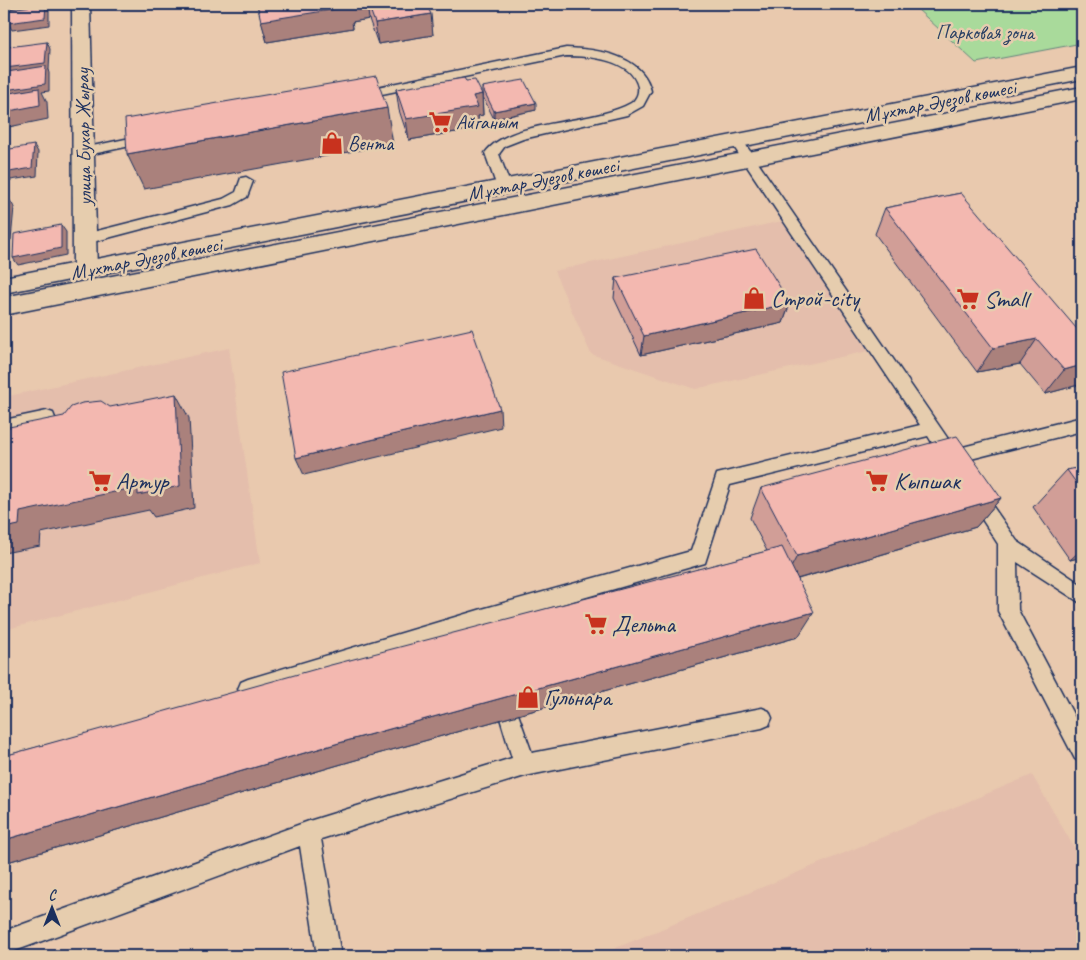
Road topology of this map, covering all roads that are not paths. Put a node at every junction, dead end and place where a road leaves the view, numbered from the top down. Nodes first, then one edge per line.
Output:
1 (81, 4) edge
2 (1082, 73) edge
3 (1082, 93) edge
4 (344, 98) edge
5 (161, 136) edge
6 (742, 149) junction
7 (84, 152) junction
8 (246, 181) dead end
9 (504, 187) junction
10 (85, 239) junction
11 (85, 270) junction
12 (4, 285) edge
13 (4, 306) edge
14 (47, 418) edge
15 (1082, 424) edge
16 (4, 428) edge
17 (931, 429) junction
18 (952, 457) junction
19 (1007, 544) junction
20 (1082, 595) edge
21 (234, 693) edge
22 (510, 718) edge
23 (762, 718) dead end
24 (1082, 752) edge
25 (525, 765) junction
26 (309, 832) junction
27 (4, 943) edge
28 (329, 956) edge

1 - 7 main road, улица Бухар Жырау
2 - 6 main road, Мұхтар Әуезов көшесі
3 - 6 main road, Мұхтар Әуезов көшесі
4 - 9 lane
5 - 7 lane
6 - 9 main road, Мұхтар Әуезов көшесі
6 - 13 main road, Мұхтар Әуезов көшесі
6 - 17 lane
7 - 10 main road, улица Бухар Жырау
8 - 10 lane
9 - 11 main road, Мұхтар Әуезов көшесі
10 - 11 main road, улица Бухар Жырау
11 - 12 main road, Мұхтар Әуезов көшесі
14 - 16 lane
15 - 18 lane
17 - 18 lane
17 - 21 lane
18 - 19 lane
19 - 20 lane
19 - 24 lane
22 - 25 lane
23 - 25 lane
25 - 26 lane
26 - 27 lane
26 - 28 lane

